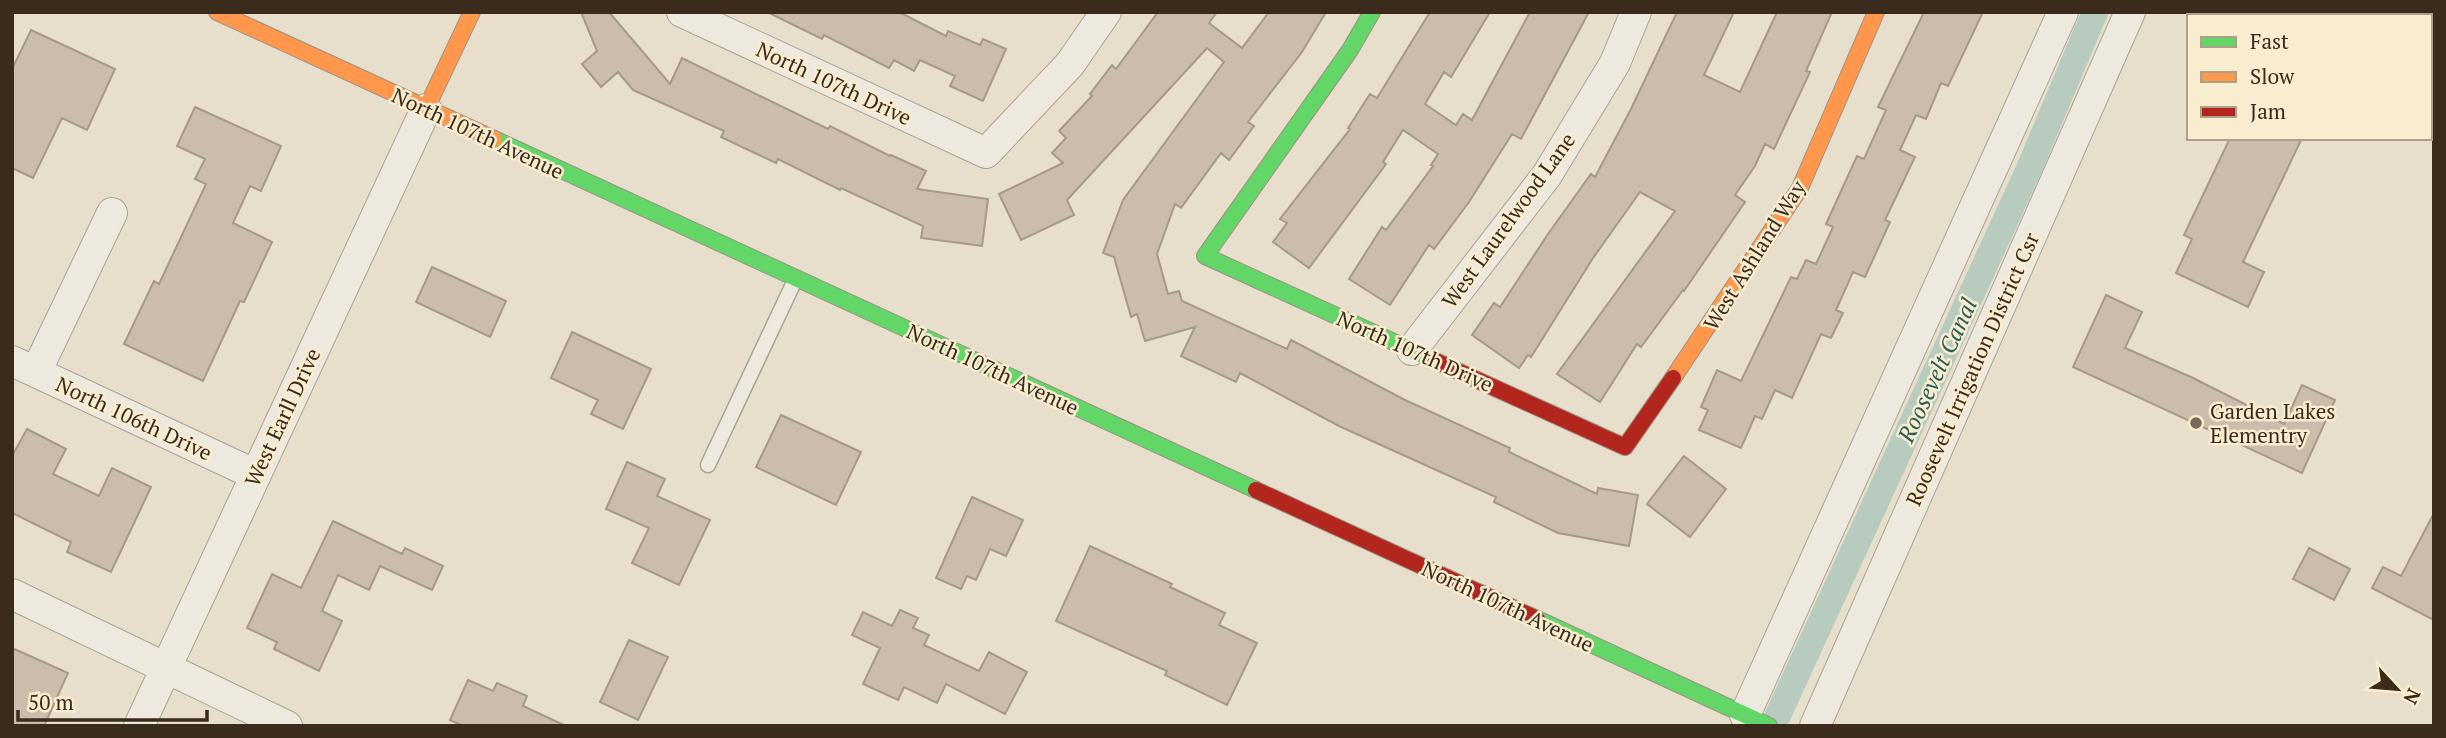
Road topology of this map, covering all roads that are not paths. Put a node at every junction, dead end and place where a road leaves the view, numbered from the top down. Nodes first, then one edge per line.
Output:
1 (217, 12) edge
2 (472, 12) edge
3 (682, 12) edge
4 (1106, 12) edge
5 (1372, 12) edge
6 (1636, 12) edge
7 (1875, 12) edge
8 (2063, 12) edge
9 (2130, 12) edge
10 (426, 109) junction
11 (112, 213) dead end
12 (796, 279) junction
13 (1412, 350) junction
14 (24, 366) edge
15 (1625, 447) joint
16 (708, 466) dead end
17 (256, 475) junction
18 (12, 593) edge
19 (166, 666) junction
20 (1757, 720) edge
21 (139, 726) edge
22 (287, 726) edge
23 (1815, 726) edge

1 - 10 main road, North 107th Avenue
2 - 10 main road
3 - 4 street, North 107th Drive
5 - 13 main road, North 107th Drive
6 - 13 street, West Laurelwood Lane
7 - 15 main road, West Ashland Way
8 - 20 street
9 - 23 street, Roosevelt Irrigation District Csr
10 - 12 main road, North 107th Avenue
10 - 17 street, West Earll Drive
11 - 14 street
12 - 16 lane
12 - 20 main road, North 107th Avenue
13 - 15 main road, North 107th Drive
14 - 17 street, North 106th Drive
17 - 19 street, West Earll Drive
18 - 19 street
19 - 21 street, West Earll Drive
19 - 22 street

